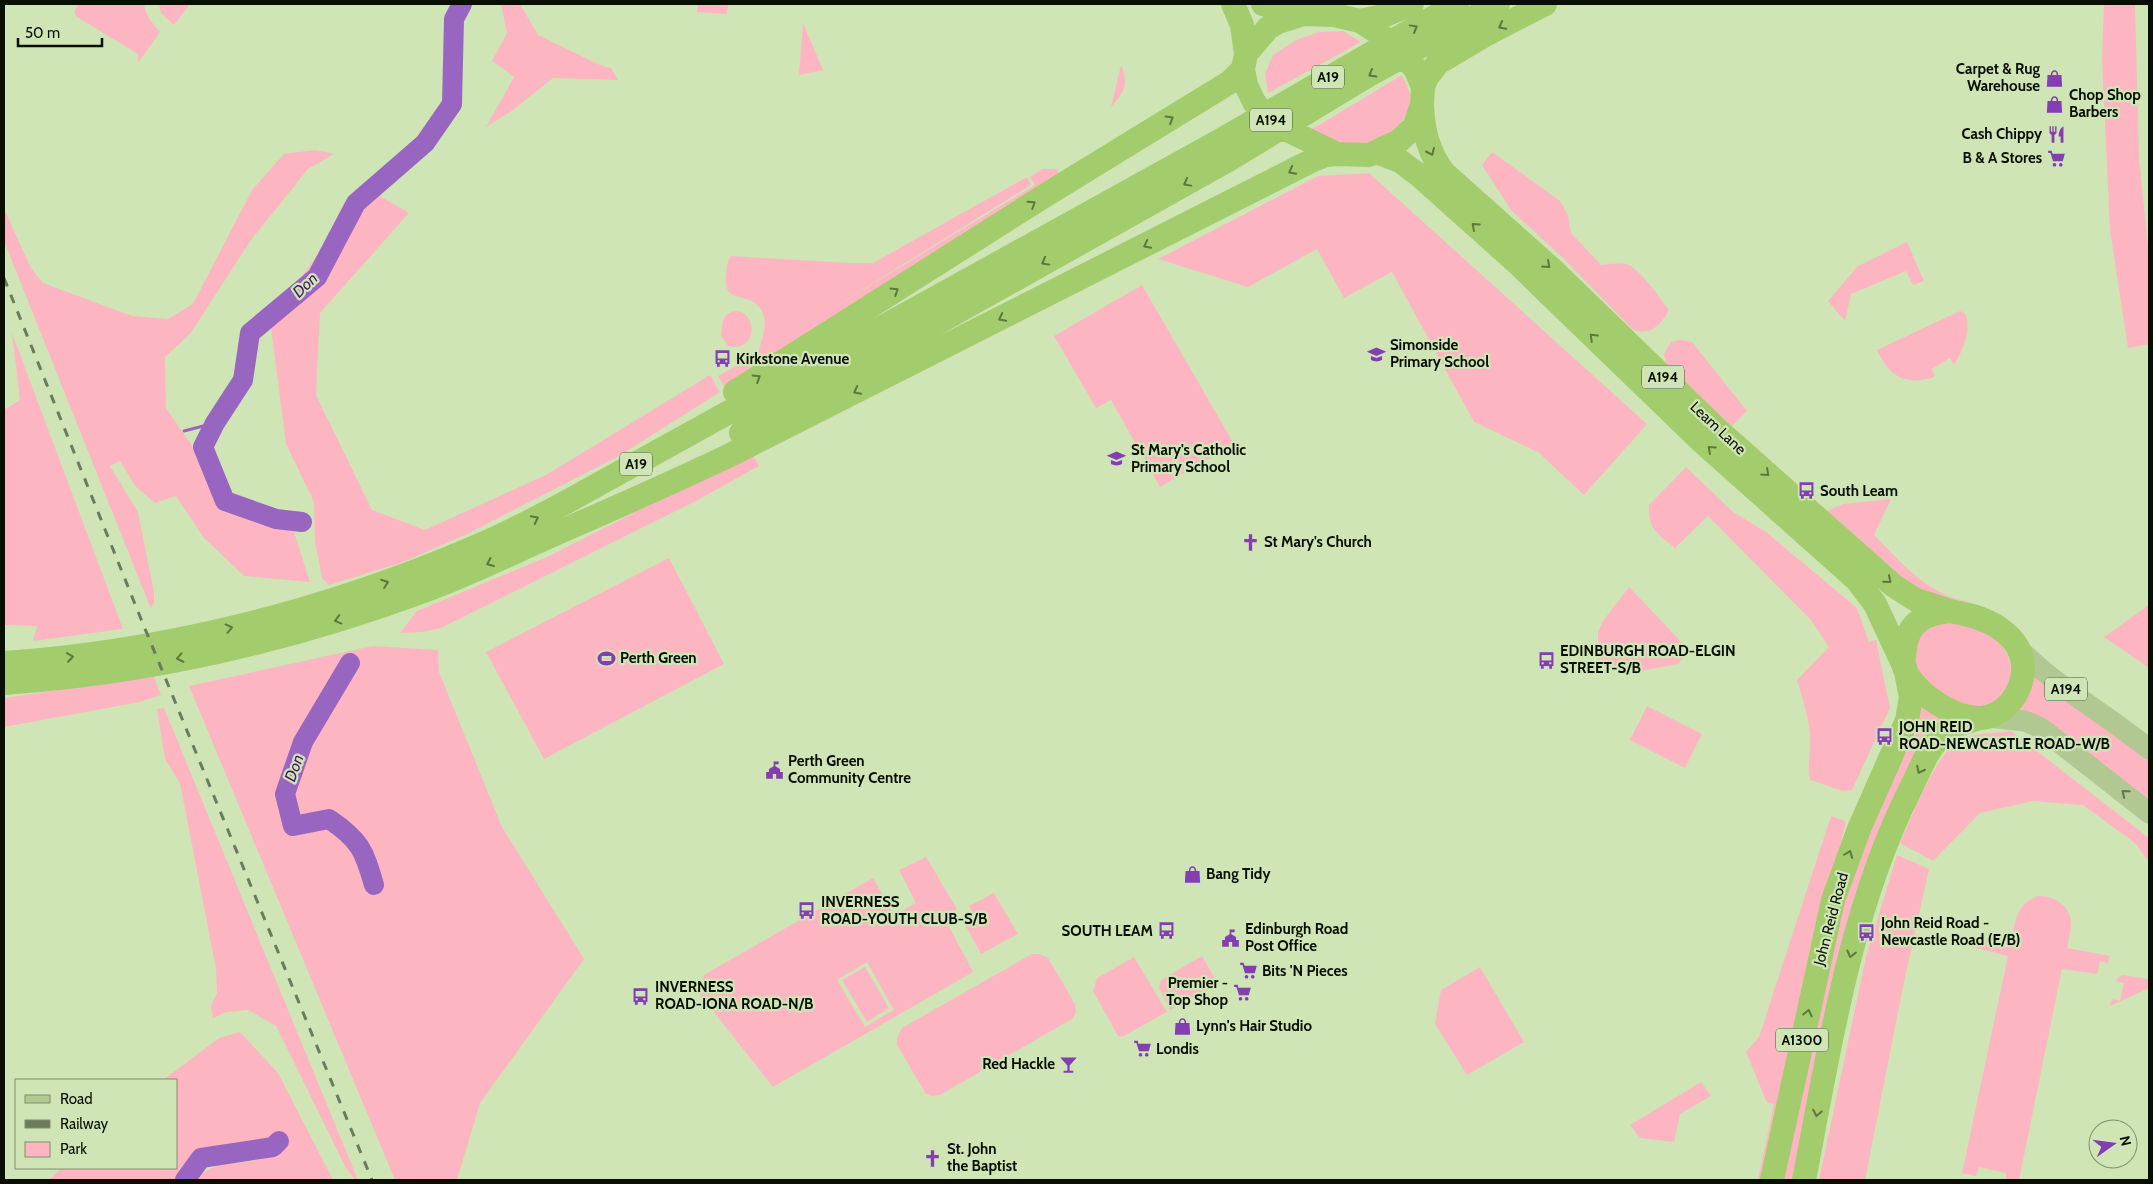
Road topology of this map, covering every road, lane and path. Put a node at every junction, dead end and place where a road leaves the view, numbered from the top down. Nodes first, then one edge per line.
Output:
1 (1233, 4) edge
2 (1263, 4) edge
3 (1412, 4) edge
4 (1457, 4) edge
5 (1498, 4) edge
6 (1545, 4) edge
7 (1294, 15) junction
8 (1360, 21) junction
9 (1440, 24) junction
10 (1245, 62) junction
11 (1422, 96) junction
12 (1225, 149) junction
13 (1376, 152) junction
14 (1337, 154) junction
15 (570, 500) junction
16 (550, 536) junction
17 (1950, 611) junction
18 (2018, 647) junction
19 (4, 654) edge
20 (4, 664) edge
21 (1904, 666) junction
22 (49, 670) junction
23 (4, 683) edge
24 (4, 694) edge
25 (1984, 718) junction
26 (2149, 749) edge
27 (2149, 813) edge
28 (1772, 1180) edge
29 (1804, 1180) edge

1 - 10 highway, A194
2 - 7 highway, A194
3 - 8 highway
4 - 9 highway, A19
5 - 9 highway, A19
6 -> 11 highway
7 - 8 highway, A194
7 - 10 highway, A194
8 - 11 highway, A194
9 - 12 highway, A19
10 - 14 highway, A194
15 -> 10 highway
11 - 13 highway, A194
11 -> 17 highway, Leam Lane / A194
12 - 15 highway, A19
12 -> 16 highway, A19
13 - 14 highway, A194
21 -> 13 highway, Leam Lane / A194
14 -> 16 highway
22 -> 15 highway, A19
16 -> 22 highway, A19
17 - 18 highway, A194
17 - 21 highway, A194
18 - 25 highway
18 - 26 main road, A194
19 - 22 highway
20 - 22 highway, A19
21 - 25 highway, A194
28 -> 21 highway, John Reid Road / A1300
22 - 23 highway, A19
22 - 24 highway
27 -> 25 main road, A194
25 -> 29 highway, John Reid Road / A1300

